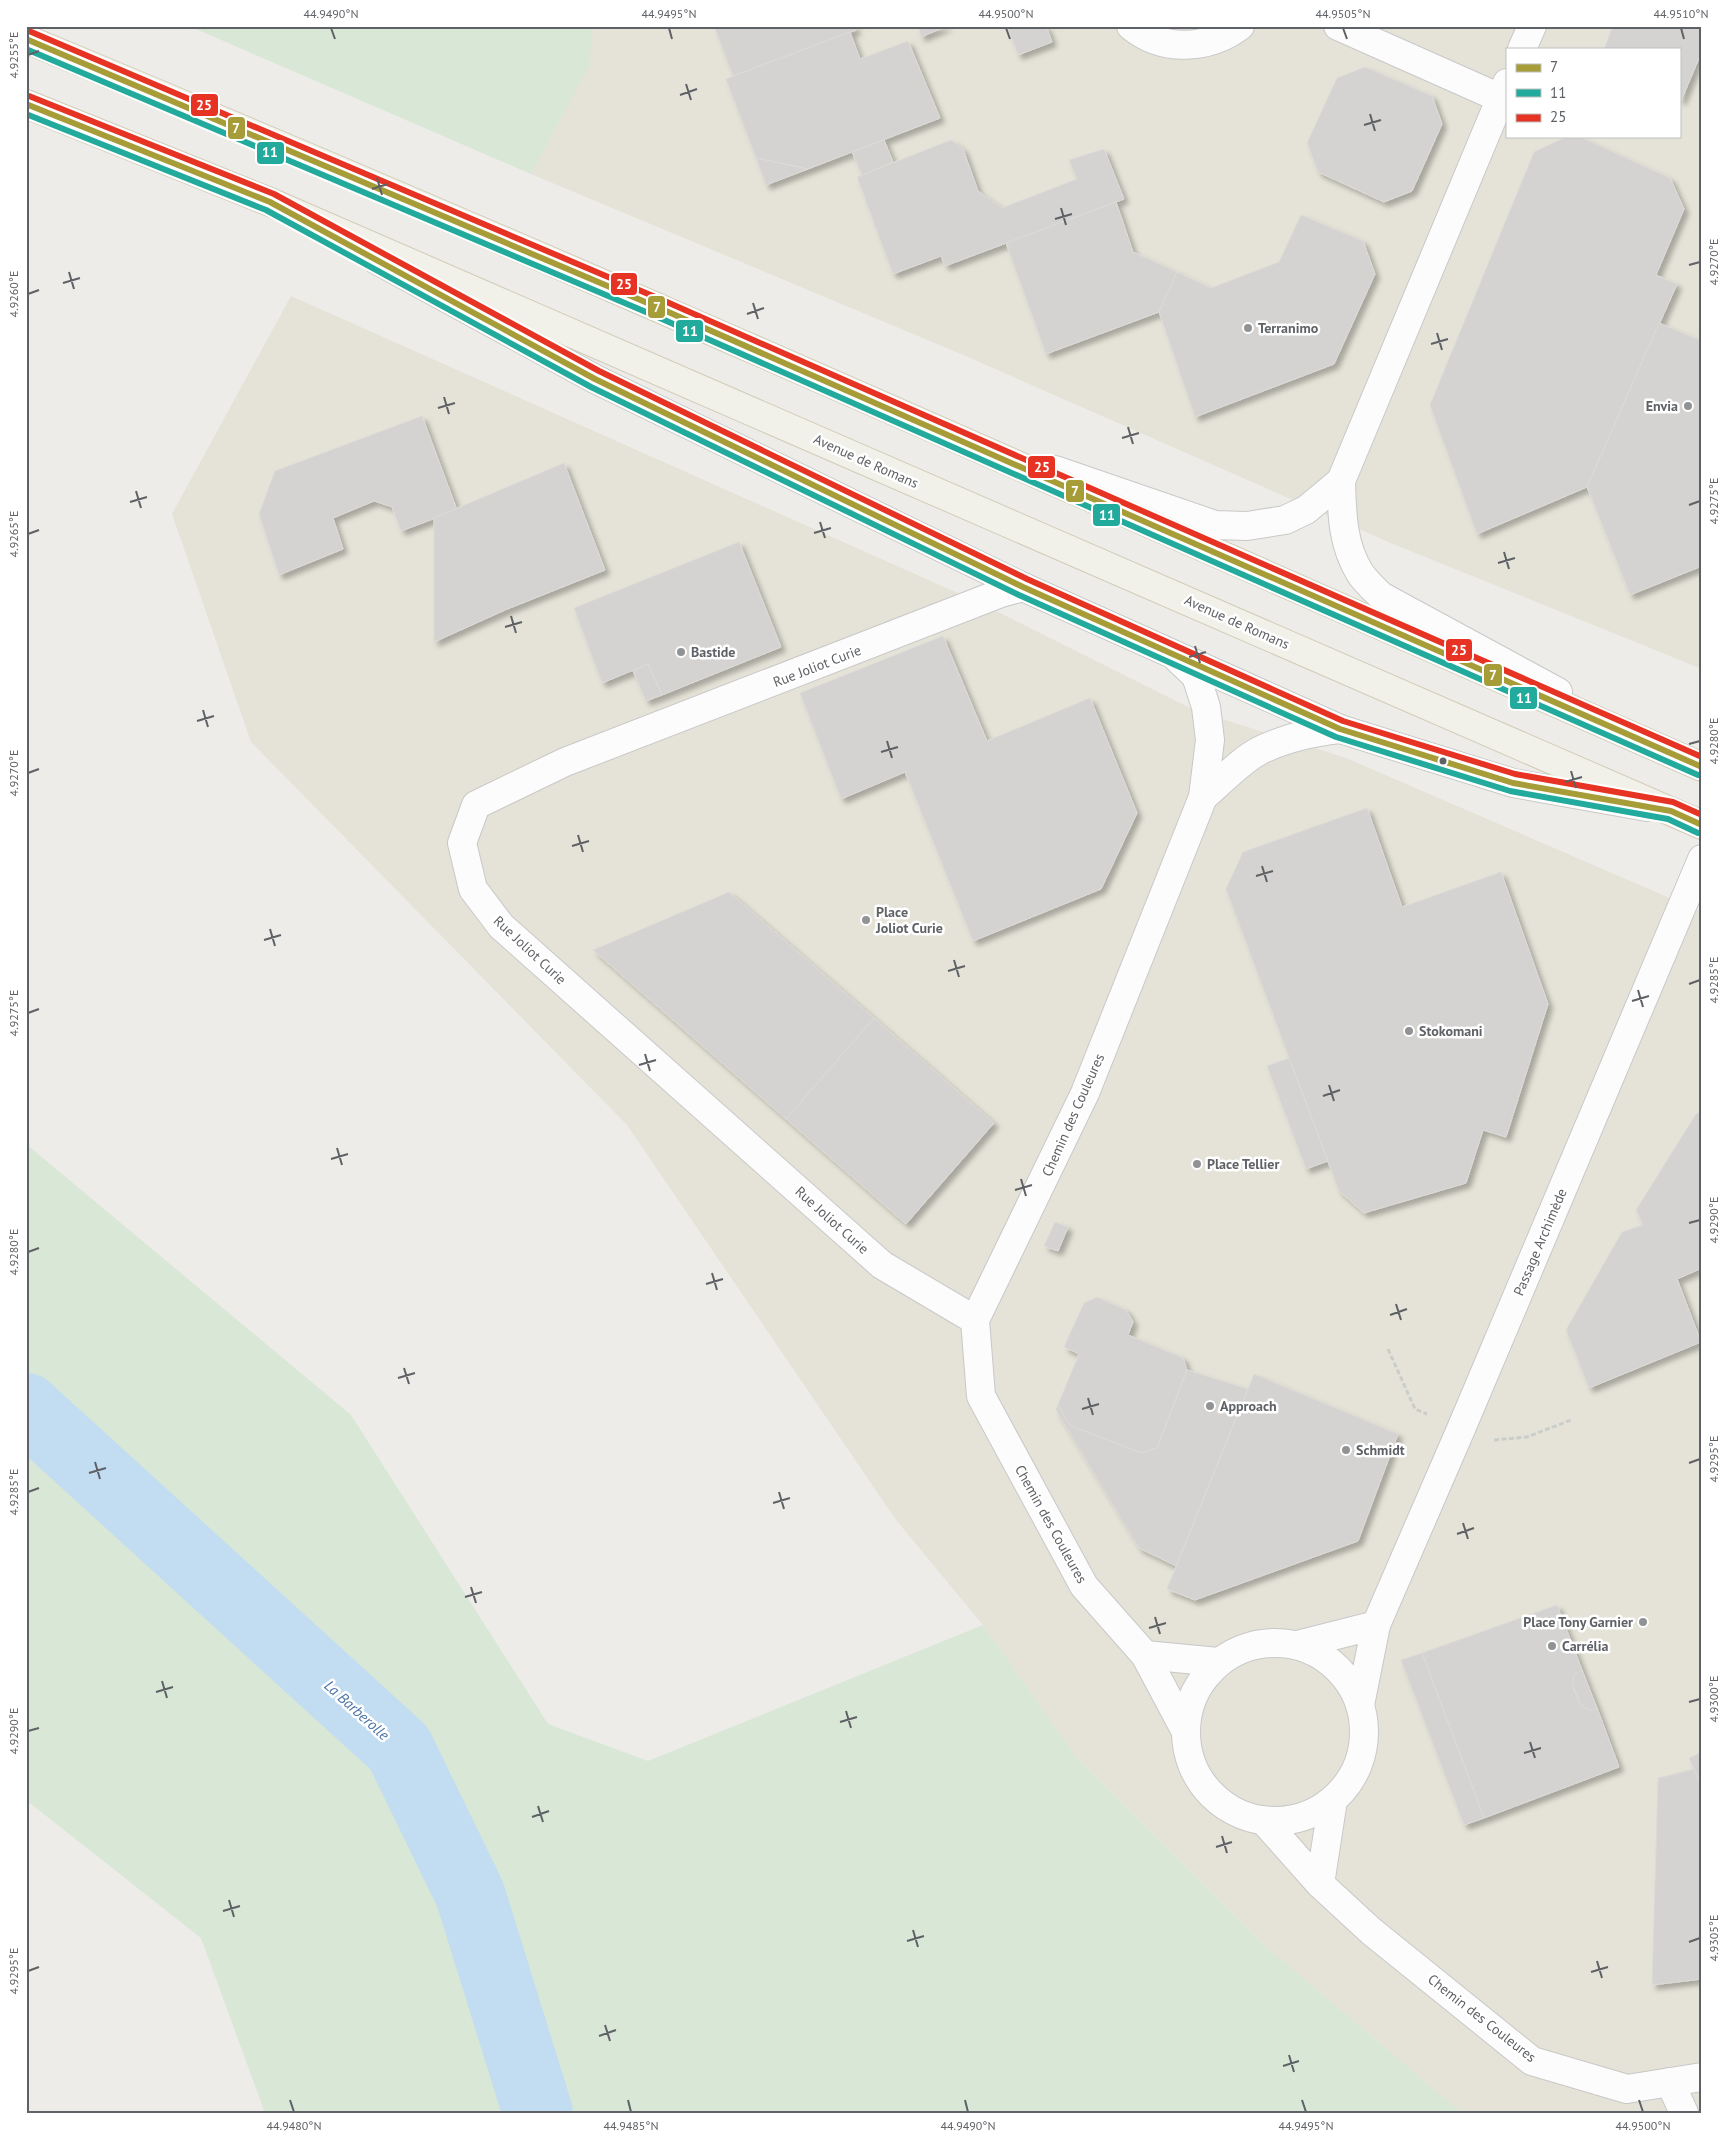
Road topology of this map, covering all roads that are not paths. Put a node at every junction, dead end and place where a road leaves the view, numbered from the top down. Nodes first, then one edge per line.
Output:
1 (1131, 26) edge
2 (1240, 26) edge
3 (1338, 26) edge
4 (1532, 26) edge
5 (26, 39) edge
6 (1522, 48) edge
7 (1503, 90) edge
8 (26, 104) edge
9 (270, 202) junction
10 (941, 432) junction
11 (1342, 481) junction
12 (1022, 587) junction
13 (1173, 654) junction
14 (1340, 729) junction
15 (1692, 763) edge
16 (1203, 798) junction
17 (1671, 811) junction
18 (1702, 825) edge
19 (1702, 859) edge
20 (975, 1320) junction
21 (1376, 1625) junction
22 (1298, 1645) junction
23 (1145, 1655) junction
24 (1218, 1662) junction
25 (1360, 1705) junction
26 (1185, 1730) junction
27 (1334, 1800) junction
28 (1264, 1821) junction
29 (1320, 1884) junction
30 (1702, 2077) edge
31 (1670, 2082) junction
32 (1684, 2113) edge

1 - 2 street
3 - 7 street
4 - 6 street
5 - 10 main road
7 - 11 street
8 - 9 main road, Avenue de Romans
9 - 12 street
9 - 17 main road, Avenue de Romans
10 - 11 street
10 - 15 main road
11 - 15 street
12 - 13 street
12 - 20 street, Rue Joliot Curie
13 - 14 street
13 - 16 street
14 - 16 street
14 - 17 street
16 - 20 street, Chemin des Couleures
17 - 18 main road, Avenue de Romans
19 - 21 street, Passage Archimède
20 - 23 street, Chemin des Couleures
21 - 22 street
21 - 25 street, Passage Archimède
22 - 24 street
22 - 25 street
23 - 24 street
23 - 26 street, Chemin des Couleures
24 - 26 street
25 - 27 street
26 - 28 street
27 - 28 street
27 - 29 street
28 - 29 street, Chemin des Couleures
29 - 31 street, Chemin des Couleures
30 - 31 street, Chemin des Couleures
31 - 32 street

